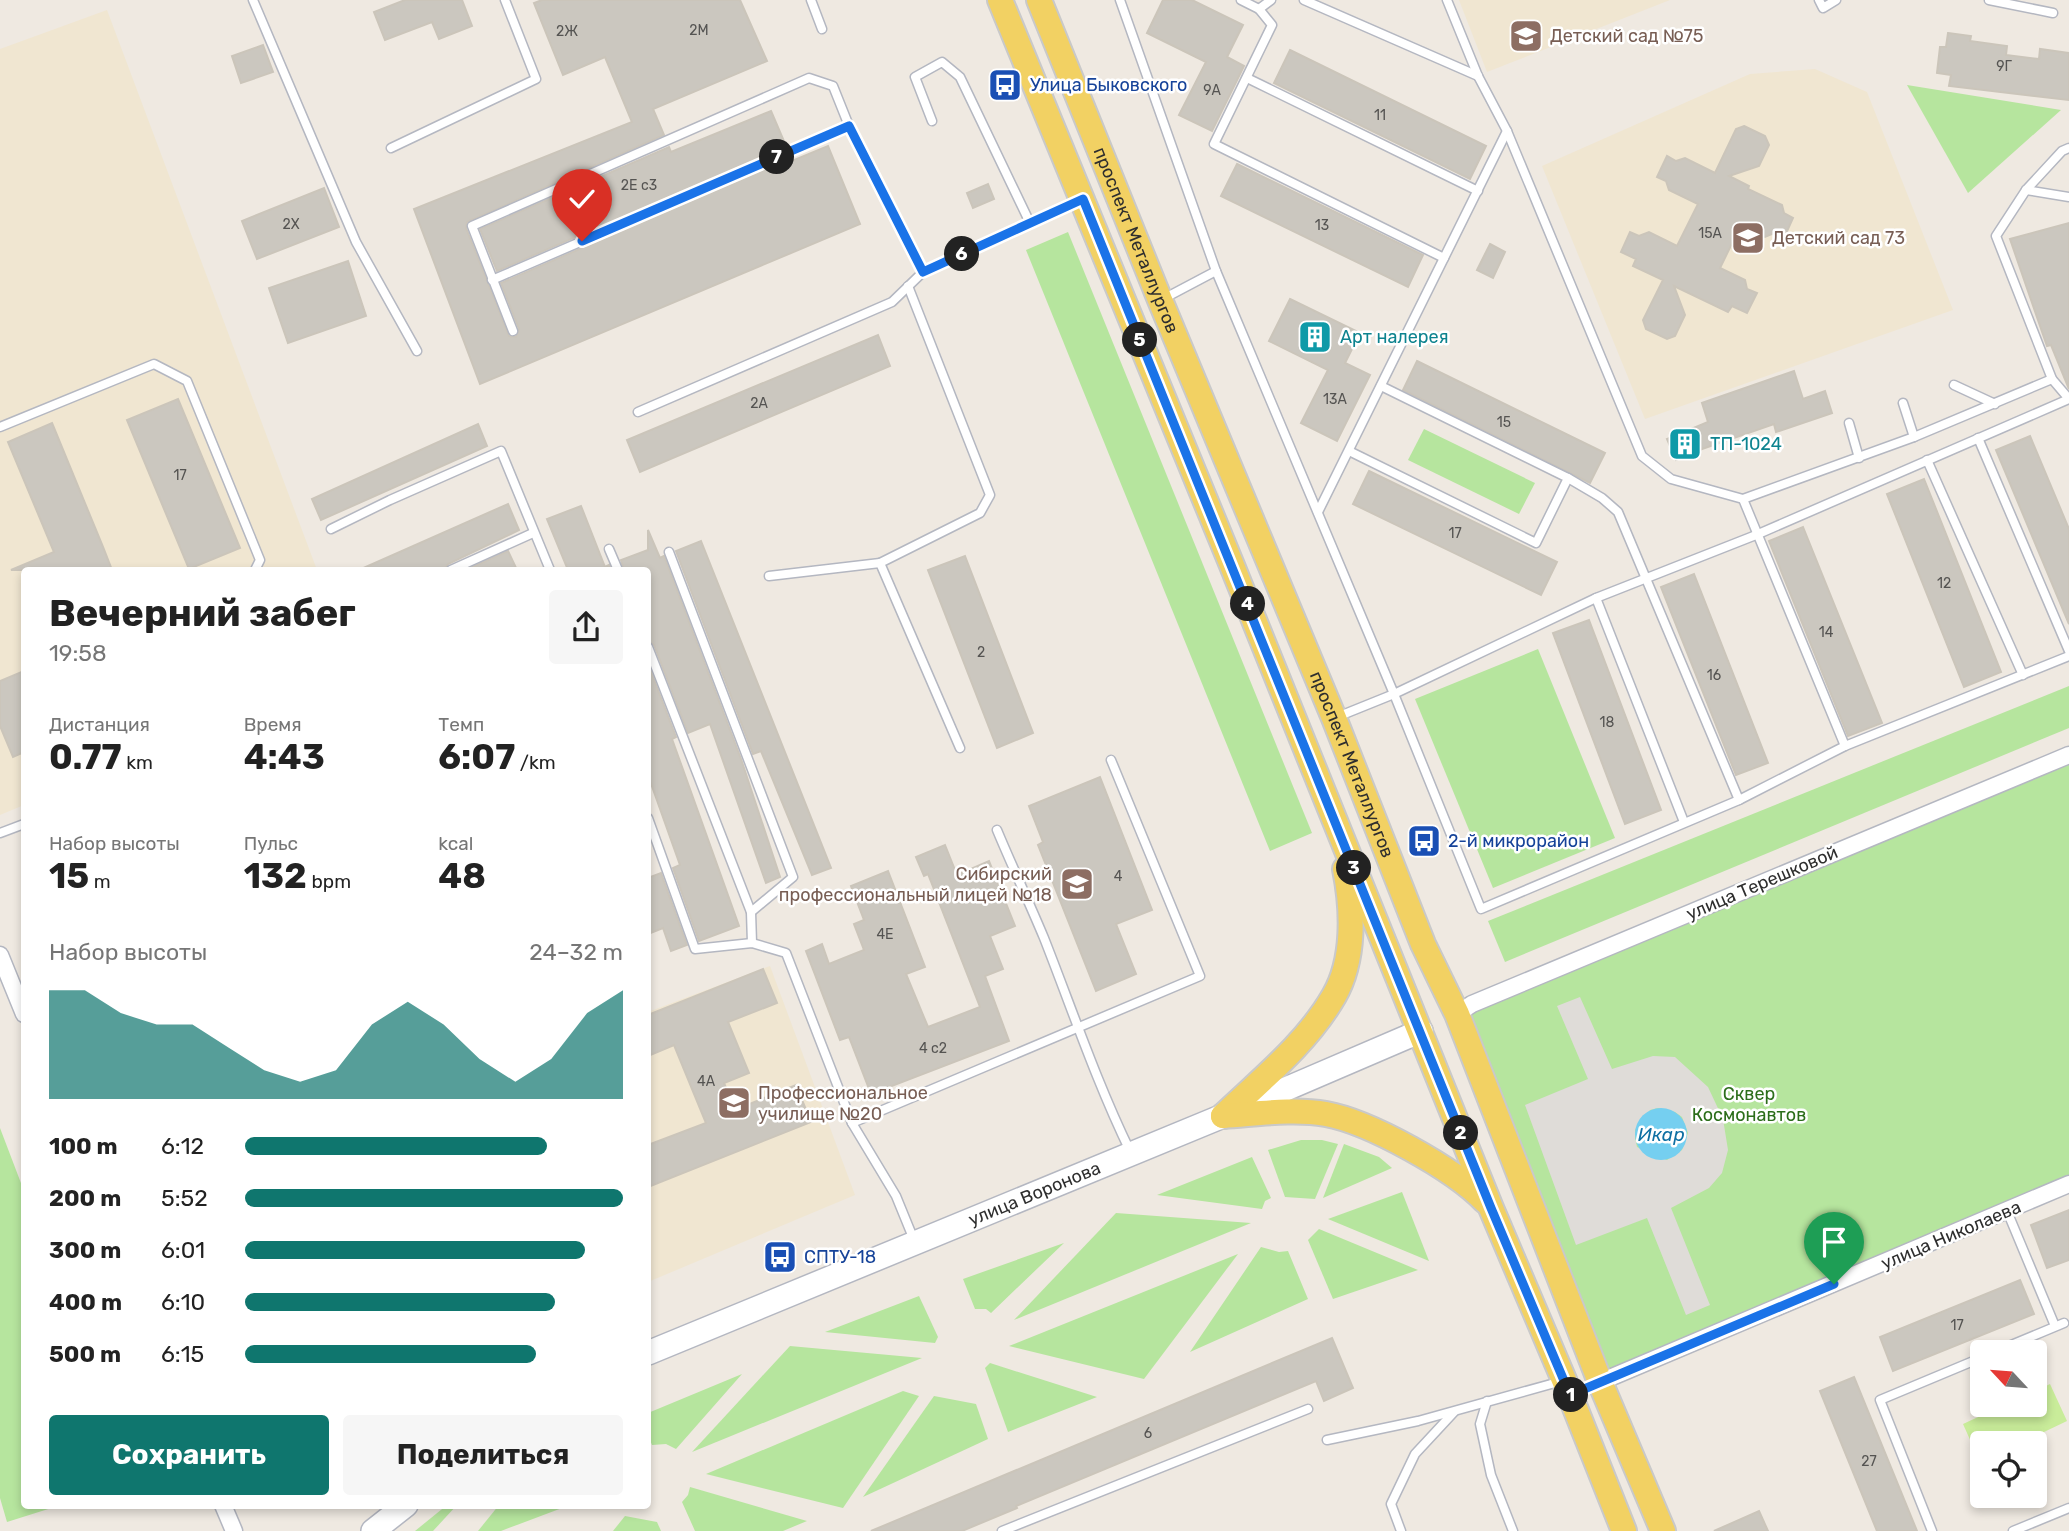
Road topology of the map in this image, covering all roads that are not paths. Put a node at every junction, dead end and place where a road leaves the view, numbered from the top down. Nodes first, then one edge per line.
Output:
1 (253, 0) edge
2 (505, 0) edge
3 (811, 0) edge
4 (1000, 0) edge
5 (1039, 0) edge
6 (1120, 0) edge
7 (1241, 0) edge
8 (1271, 0) edge
9 (1304, 0) edge
10 (1447, 0) edge
11 (1819, 0) edge
12 (1836, 0) edge
13 (1989, 0) edge
14 (1259, 9) junction
15 (2053, 13) dead end
16 (822, 29) dead end
17 (1478, 76) junction
18 (1247, 78) junction
19 (932, 121) dead end
20 (849, 126) junction
21 (1507, 131) junction
22 (391, 148) dead end
23 (2069, 148) edge
24 (2026, 190) junction
25 (1478, 191) junction
26 (2069, 197) edge
27 (1083, 199) junction
28 (1030, 223) junction
29 (1444, 258) junction
30 (1216, 271) junction
31 (923, 272) junction
32 (492, 280) junction
33 (908, 286) junction
34 (1160, 300) junction
35 (513, 331) dead end
36 (417, 351) dead end
37 (2052, 379) junction
38 (1954, 385) dead end
39 (1381, 386) junction
40 (1903, 403) dead end
41 (1995, 404) junction
42 (638, 412) dead end
43 (1849, 423) dead end
44 (0, 427) edge
45 (1914, 437) junction
46 (1978, 439) junction
47 (1349, 451) junction
48 (1859, 458) junction
49 (1927, 460) junction
50 (1568, 478) junction
51 (1743, 499) junction
52 (1318, 512) junction
53 (331, 528) dead end
54 (533, 533) junction
55 (1756, 535) junction
56 (609, 549) dead end
57 (669, 552) dead end
58 (880, 563) junction
59 (256, 567) edge
60 (458, 567) edge
61 (549, 567) edge
62 (617, 567) edge
63 (769, 576) dead end
64 (1646, 578) junction
65 (1596, 598) junction
66 (2069, 654) edge
67 (651, 655) edge
68 (2023, 675) junction
69 (1394, 694) junction
70 (1334, 718) junction
71 (1845, 746) junction
72 (960, 748) dead end
73 (2069, 755) edge
74 (1111, 760) dead end
75 (1738, 800) junction
76 (1684, 822) junction
77 (21, 825) edge
78 (651, 826) edge
79 (1337, 826) junction
80 (997, 830) dead end
81 (0, 834) edge
82 (751, 912) junction
83 (752, 943) junction
84 (0, 955) edge
85 (21, 1007) edge
86 (1457, 1014) junction
87 (1077, 1028) junction
88 (1421, 1031) junction
89 (1223, 1115) junction
90 (852, 1123) junction
91 (1132, 1153) junction
92 (2069, 1185) edge
93 (1491, 1208) junction
94 (2007, 1211) junction
95 (915, 1242) junction
96 (2023, 1340) edge
97 (651, 1352) edge
98 (1970, 1362) edge
99 (1600, 1382) junction
100 (1567, 1387) junction
101 (1487, 1401) junction
102 (1308, 1409) dead end
103 (1454, 1412) junction
104 (1327, 1440) dead end
105 (2069, 1507) edge
106 (225, 1509) edge
107 (400, 1509) edge
108 (1016, 1528) edge
109 (234, 1531) edge
110 (373, 1531) edge
111 (1002, 1531) edge
112 (1401, 1531) edge
113 (1513, 1531) edge
114 (1624, 1531) edge
115 (1663, 1531) edge
116 (1931, 1531) edge
117 (2013, 1531) edge

1 - 36 lane
2 - 22 lane
3 - 16 lane
4 - 27 main road, проспект Металлургов
5 - 34 main road, проспект Металлургов
6 - 30 lane
7 - 14 lane
8 - 14 lane
9 - 17 lane
10 - 17 lane
11 - 12 lane
13 - 15 lane
14 - 18 lane
17 - 21 lane
18 - 25 lane
18 - 29 lane
19 - 28 lane
20 - 31 lane
20 - 32 lane
20 - 32 lane
21 - 25 lane
21 - 51 lane
23 - 24 lane
24 - 26 lane
24 - 37 lane
25 - 29 lane
27 - 28 lane
27 - 79 main road, проспект Металлургов
28 - 31 lane
29 - 39 lane
30 - 34 lane
30 - 52 lane
31 - 33 lane
32 - 35 lane
33 - 42 lane
33 - 58 lane
34 - 70 main road, проспект Металлургов
37 - 41 lane
37 - 46 lane
38 - 41 lane
39 - 47 lane
39 - 50 lane
40 - 45 lane
41 - 45 lane
43 - 48 lane
44 - 59 lane
45 - 48 lane
46 - 49 lane
46 - 66 lane
47 - 50 lane
47 - 52 lane
48 - 51 lane
49 - 55 lane
49 - 68 lane
50 - 64 lane
51 - 55 lane
52 - 69 lane
53 - 54 lane
54 - 60 lane
54 - 61 lane
55 - 64 lane
55 - 71 lane
56 - 62 lane
57 - 82 lane
58 - 63 lane
58 - 72 lane
64 - 65 lane
64 - 75 lane
65 - 69 lane
65 - 76 lane
66 - 68 lane
67 - 82 lane
68 - 71 lane
69 - 70 lane
69 - 76 lane
70 - 86 main road, проспект Металлургов
71 - 75 lane
73 - 86 street, улица Терешковой
74 - 87 lane
75 - 76 lane
77 - 81 lane
78 - 83 lane
79 - 88 main road, проспект Металлургов
79 - 89 main road
80 - 87 lane
82 - 83 lane
83 - 90 lane
84 - 85 street
86 - 88 main road
86 - 99 main road, проспект Металлургов
87 - 90 lane
87 - 91 lane
88 - 89 main road, улица Воронова
88 - 93 main road, проспект Металлургов
89 - 91 main road, улица Воронова
89 - 93 main road
90 - 95 lane
91 - 95 main road, улица Воронова
92 - 94 street, улица Николаева
93 - 100 main road, проспект Металлургов
94 - 96 lane
94 - 99 street, улица Николаева
95 - 97 main road, улица Воронова
98 - 116 lane
99 - 100 main road
99 - 115 main road, проспект Металлургов
100 - 101 lane
100 - 114 main road, проспект Металлургов
101 - 103 lane
101 - 113 lane
102 - 108 lane
103 - 104 lane
103 - 112 lane
105 - 117 lane
106 - 109 street
107 - 110 main road
108 - 111 lane

